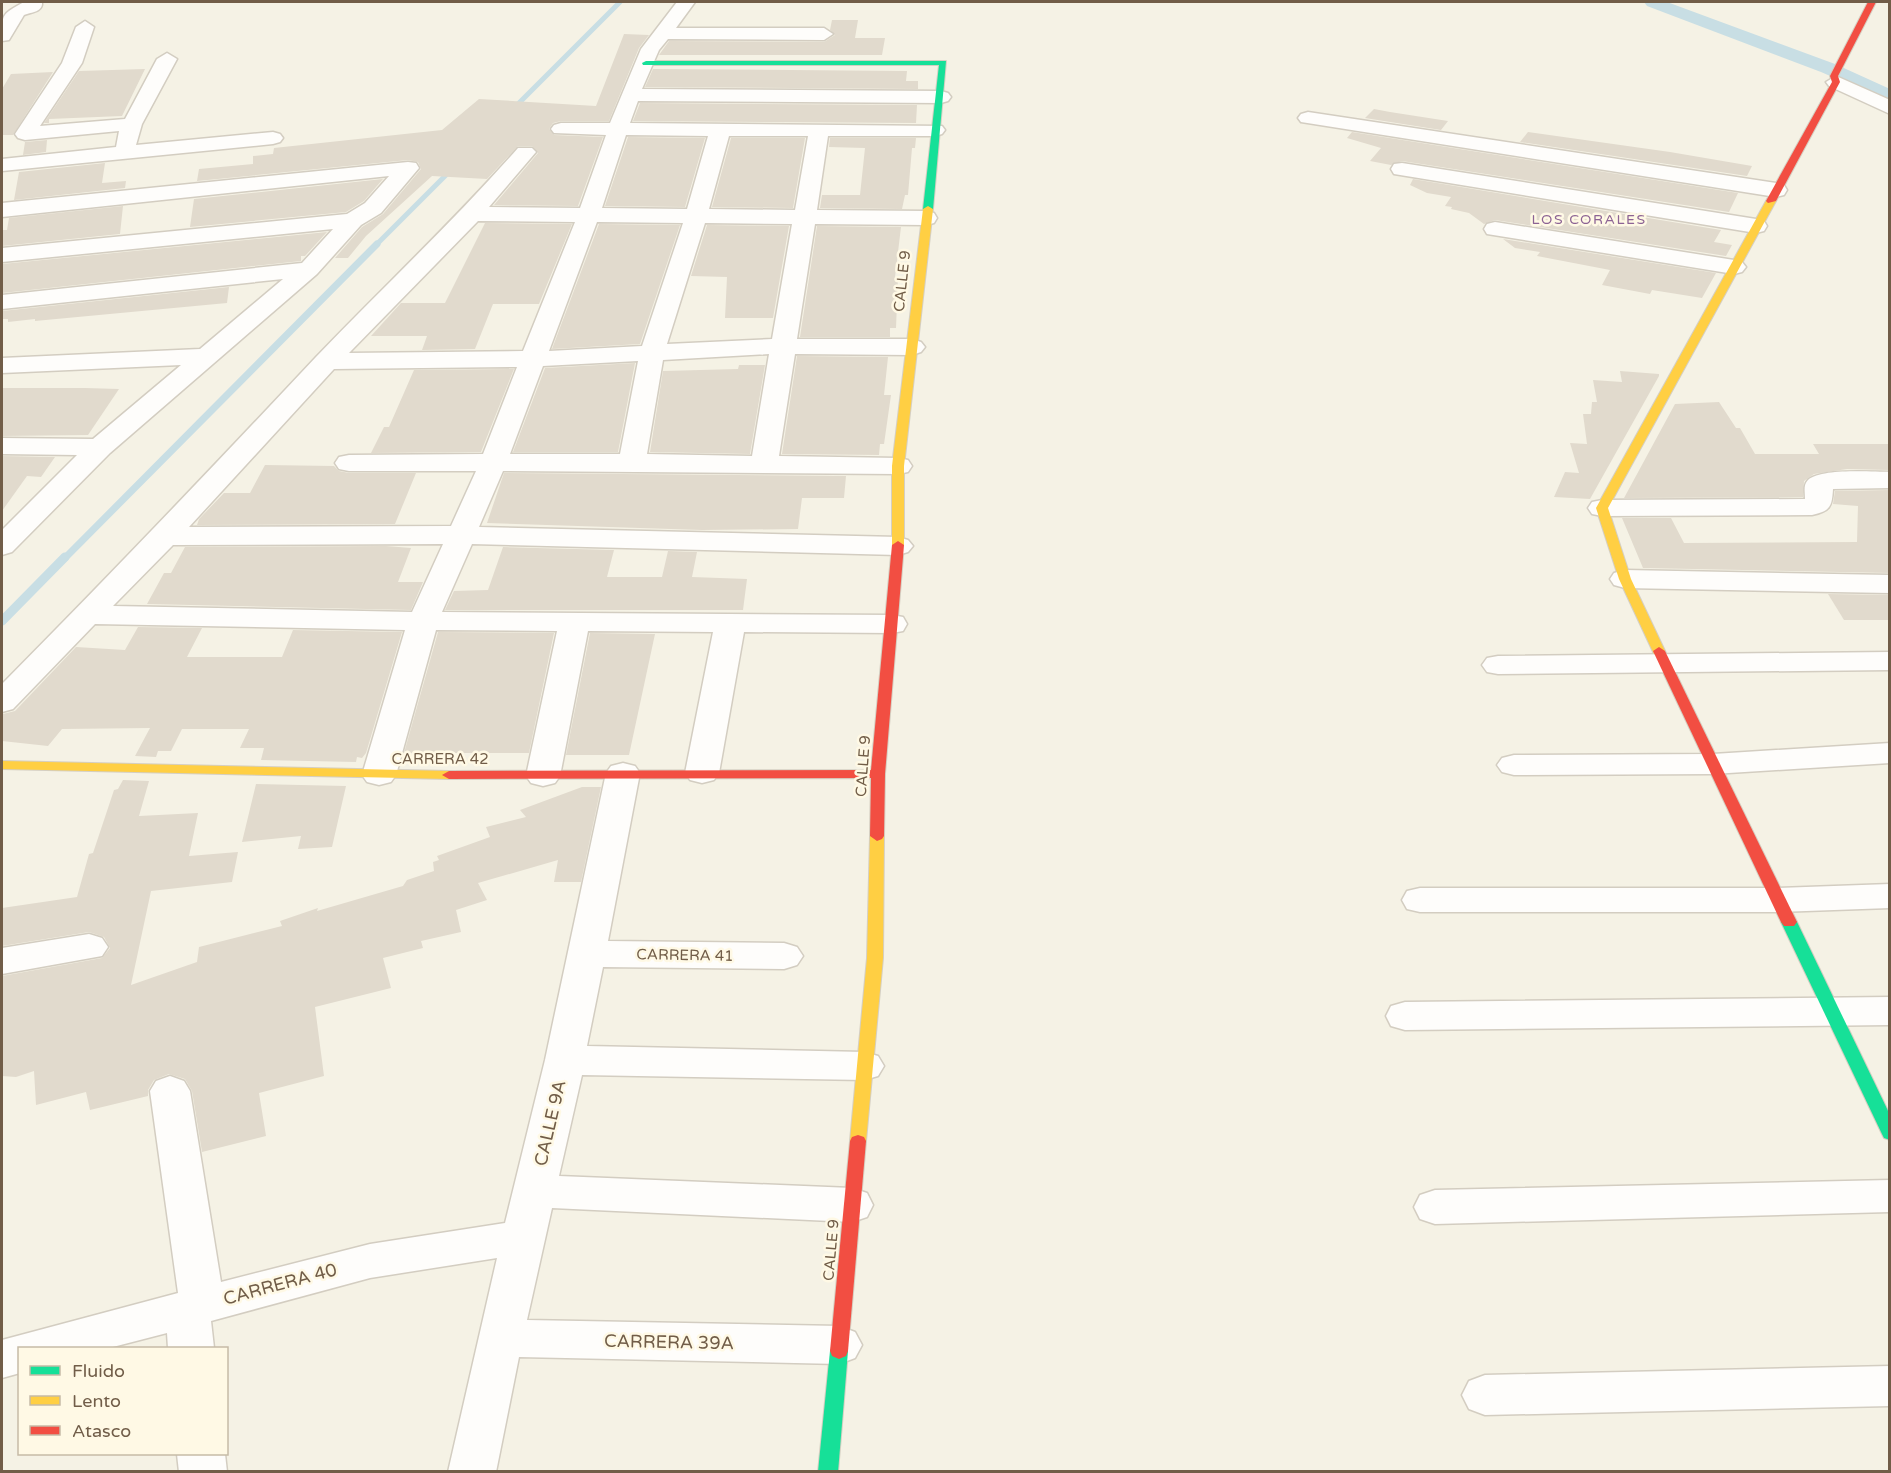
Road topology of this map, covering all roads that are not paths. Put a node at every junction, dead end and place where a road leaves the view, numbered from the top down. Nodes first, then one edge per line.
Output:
1 (56, 2) edge
2 (686, 2) edge
3 (1872, 2) edge
4 (21, 8) edge
5 (86, 27) dead end
6 (660, 33) junction
7 (824, 34) dead end
8 (2, 36) edge
9 (167, 59) dead end
10 (646, 63) junction
11 (1836, 76) junction
12 (630, 95) junction
13 (941, 97) junction
14 (1890, 108) edge
15 (1308, 118) dead end
16 (132, 124) junction
17 (561, 129) dead end
18 (618, 129) junction
19 (720, 129) junction
20 (819, 129) junction
21 (935, 130) junction
22 (273, 138) dead end
23 (525, 152) dead end
24 (122, 153) junction
25 (2, 165) edge
26 (142, 166) junction
27 (1401, 170) dead end
28 (1776, 190) junction
29 (126, 197) junction
30 (2, 210) edge
31 (472, 214) junction
32 (588, 216) junction
33 (696, 217) junction
34 (805, 218) junction
35 (926, 218) junction
36 (354, 220) junction
37 (1756, 226) junction
38 (1495, 229) dead end
39 (2, 255) edge
40 (1734, 267) junction
41 (309, 269) junction
42 (2, 302) edge
43 (782, 346) junction
44 (912, 347) junction
45 (652, 353) junction
46 (210, 356) junction
47 (531, 359) junction
48 (327, 361) junction
49 (2, 365) edge
50 (2, 446) edge
51 (100, 447) junction
52 (632, 462) junction
53 (349, 463) dead end
54 (493, 463) junction
55 (764, 463) junction
56 (898, 466) junction
57 (1890, 480) edge
58 (1602, 508) junction
59 (2, 512) edge
60 (35, 512) junction
61 (460, 535) junction
62 (165, 536) junction
63 (2, 546) edge
64 (898, 546) junction
65 (1625, 579) junction
66 (1890, 584) edge
67 (85, 615) junction
68 (423, 621) junction
69 (731, 621) junction
70 (574, 622) junction
71 (892, 624) junction
72 (1890, 661) edge
73 (1666, 664) junction
74 (1498, 665) dead end
75 (2, 702) edge
76 (1890, 753) edge
77 (1713, 764) junction
78 (2, 765) edge
79 (1514, 765) dead end
80 (623, 773) junction
81 (702, 773) junction
82 (878, 774) junction
83 (379, 775) junction
84 (543, 776) junction
85 (1890, 896) edge
86 (1420, 900) dead end
87 (1778, 900) junction
88 (89, 947) dead end
89 (587, 954) junction
90 (784, 956) dead end
91 (2, 960) edge
92 (1890, 1011) edge
93 (1832, 1012) junction
94 (1405, 1016) dead end
95 (565, 1060) junction
96 (864, 1066) junction
97 (170, 1091) dead end
98 (1890, 1134) edge
99 (535, 1191) junction
100 (1890, 1196) edge
101 (852, 1205) junction
102 (1435, 1207) dead end
103 (524, 1237) junction
104 (194, 1320) edge
105 (500, 1338) junction
106 (839, 1345) junction
107 (46, 1347) edge
108 (18, 1355) edge
109 (2, 1359) edge
110 (1890, 1386) edge
111 (1485, 1395) dead end
112 (201, 1455) edge
113 (203, 1472) edge
114 (472, 1472) edge
115 (828, 1472) edge

1 - 4 street
2 - 6 street
3 - 11 street
4 - 8 street
5 - 16 street
6 - 7 street
6 - 10 street
9 - 16 street
10 - 12 street
10 - 13 street, CALLE 9
11 - 14 street
11 - 28 street
12 - 13 street
12 - 18 street
13 - 21 street, CALLE 9
15 - 28 street
16 - 24 street
17 - 18 street
18 - 19 street
18 - 32 street
19 - 20 street
19 - 33 street
20 - 21 street
20 - 34 street
21 - 35 street, CALLE 9
22 - 26 street
23 - 31 street
24 - 25 street
24 - 26 street
26 - 29 street
27 - 37 street
28 - 37 street
29 - 30 street
29 - 36 street
31 - 32 street
31 - 48 street
32 - 33 street
32 - 47 street
33 - 34 street
33 - 45 street
34 - 35 street
34 - 43 street
35 - 44 street, CALLE 9
36 - 39 street
36 - 41 street
37 - 40 street
38 - 40 street
40 - 58 street
41 - 42 street
41 - 46 street
43 - 44 street
43 - 45 street
43 - 55 street
44 - 56 street, CALLE 9
45 - 47 street
45 - 52 street
46 - 49 street
46 - 51 street
47 - 48 street
47 - 54 street
48 - 62 street
50 - 51 street
51 - 60 street
52 - 54 street
52 - 55 street
53 - 54 street
54 - 61 street
55 - 56 street
56 - 64 street, CALLE 9
57 - 58 street
58 - 65 street
59 - 60 street
60 - 63 street
61 - 62 street
61 - 64 street
61 - 68 street
62 - 67 street
64 - 71 street, CALLE 9
65 - 66 street
65 - 73 street
67 - 68 street
67 - 75 street
68 - 70 street
68 - 83 street
69 - 70 street
69 - 71 street
69 - 81 street
70 - 84 street
71 - 82 street, CALLE 9
72 - 73 street
73 - 74 street
73 - 77 street
76 - 77 street
77 - 79 street
77 - 87 street
78 - 83 street, CARRERA 42
80 - 81 street, CARRERA 42
80 - 84 street, CARRERA 42
80 - 89 street, CALLE 9A
81 - 82 street, CARRERA 42
82 - 96 street, CALLE 9
83 - 84 street, CARRERA 42
85 - 87 street
86 - 87 street
87 - 93 street
88 - 91 street
89 - 90 street, CARRERA 41
89 - 95 street, CALLE 9A
92 - 93 street
93 - 94 street
93 - 98 street
95 - 96 street
95 - 99 street, CALLE 9A
96 - 101 street, CALLE 9
97 - 104 street
99 - 101 street
99 - 103 street, CALLE 9A
100 - 102 street
101 - 106 street, CALLE 9
103 - 104 street, CARRERA 40
103 - 105 street, CALLE 9A
104 - 107 street, CARRERA 40
105 - 106 street, CARRERA 39A
105 - 114 street, CALLE 9A
106 - 115 street, CALLE 9
108 - 109 street
110 - 111 street
112 - 113 street

